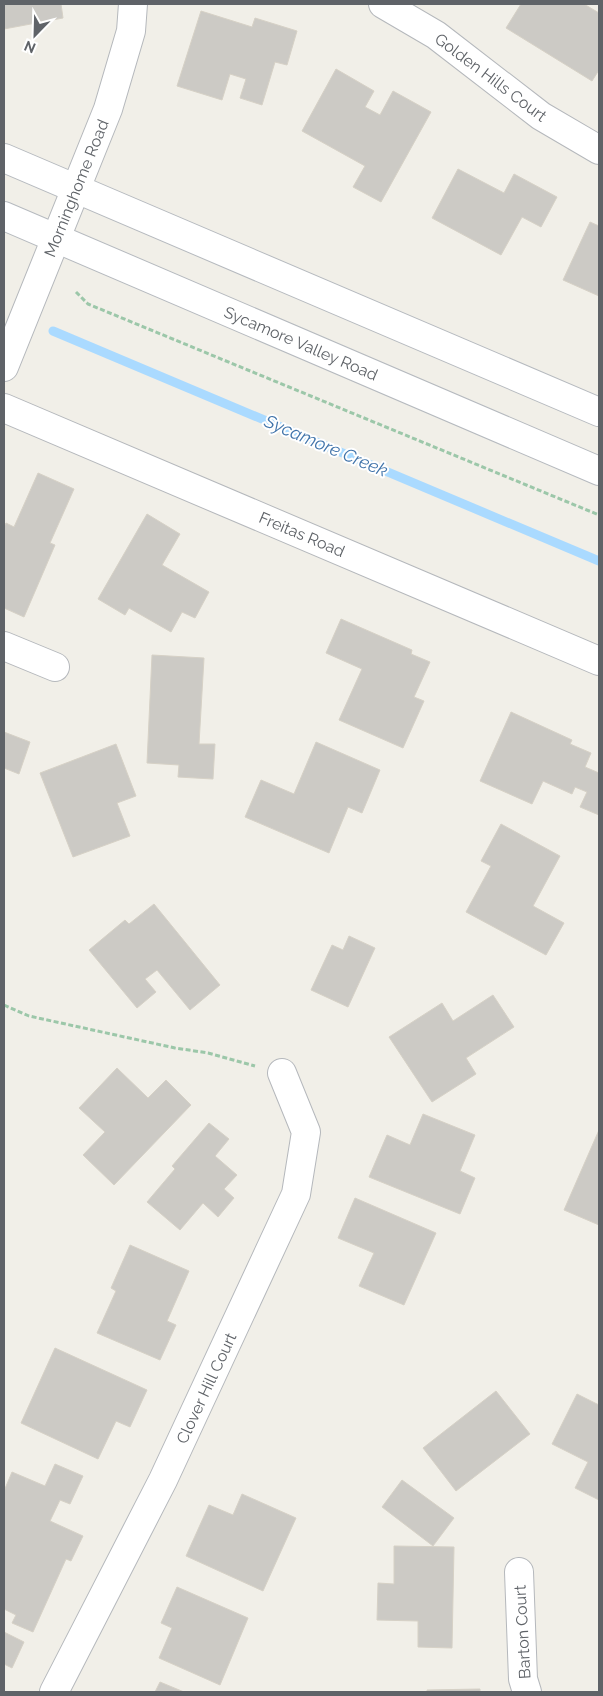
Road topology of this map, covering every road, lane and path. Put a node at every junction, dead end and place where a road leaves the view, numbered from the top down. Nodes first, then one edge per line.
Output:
1 (133, 4) edge
2 (383, 4) edge
3 (599, 150) edge
4 (4, 158) edge
5 (76, 189) junction
6 (4, 216) edge
7 (56, 239) junction
8 (76, 292) dead end
9 (4, 367) edge
10 (4, 408) edge
11 (599, 412) edge
12 (599, 471) edge
13 (599, 515) edge
14 (4, 646) edge
15 (599, 661) edge
16 (55, 667) dead end
17 (4, 1005) edge
18 (282, 1073) joint
19 (519, 1572) dead end
20 (54, 1692) edge
21 (527, 1692) edge

1 - 5 street, Morninghome Road
2 - 3 street, Golden Hills Court
4 - 5 street
5 - 7 street, Morninghome Road
5 - 11 street
6 - 7 street, Sycamore Valley Road
7 - 9 street, Morninghome Road
7 - 12 street, Sycamore Valley Road
8 - 13 path
10 - 15 street, Freitas Road
14 - 16 street
17 - 18 path
18 - 20 street, Clover Hill Court
19 - 21 street, Barton Court

